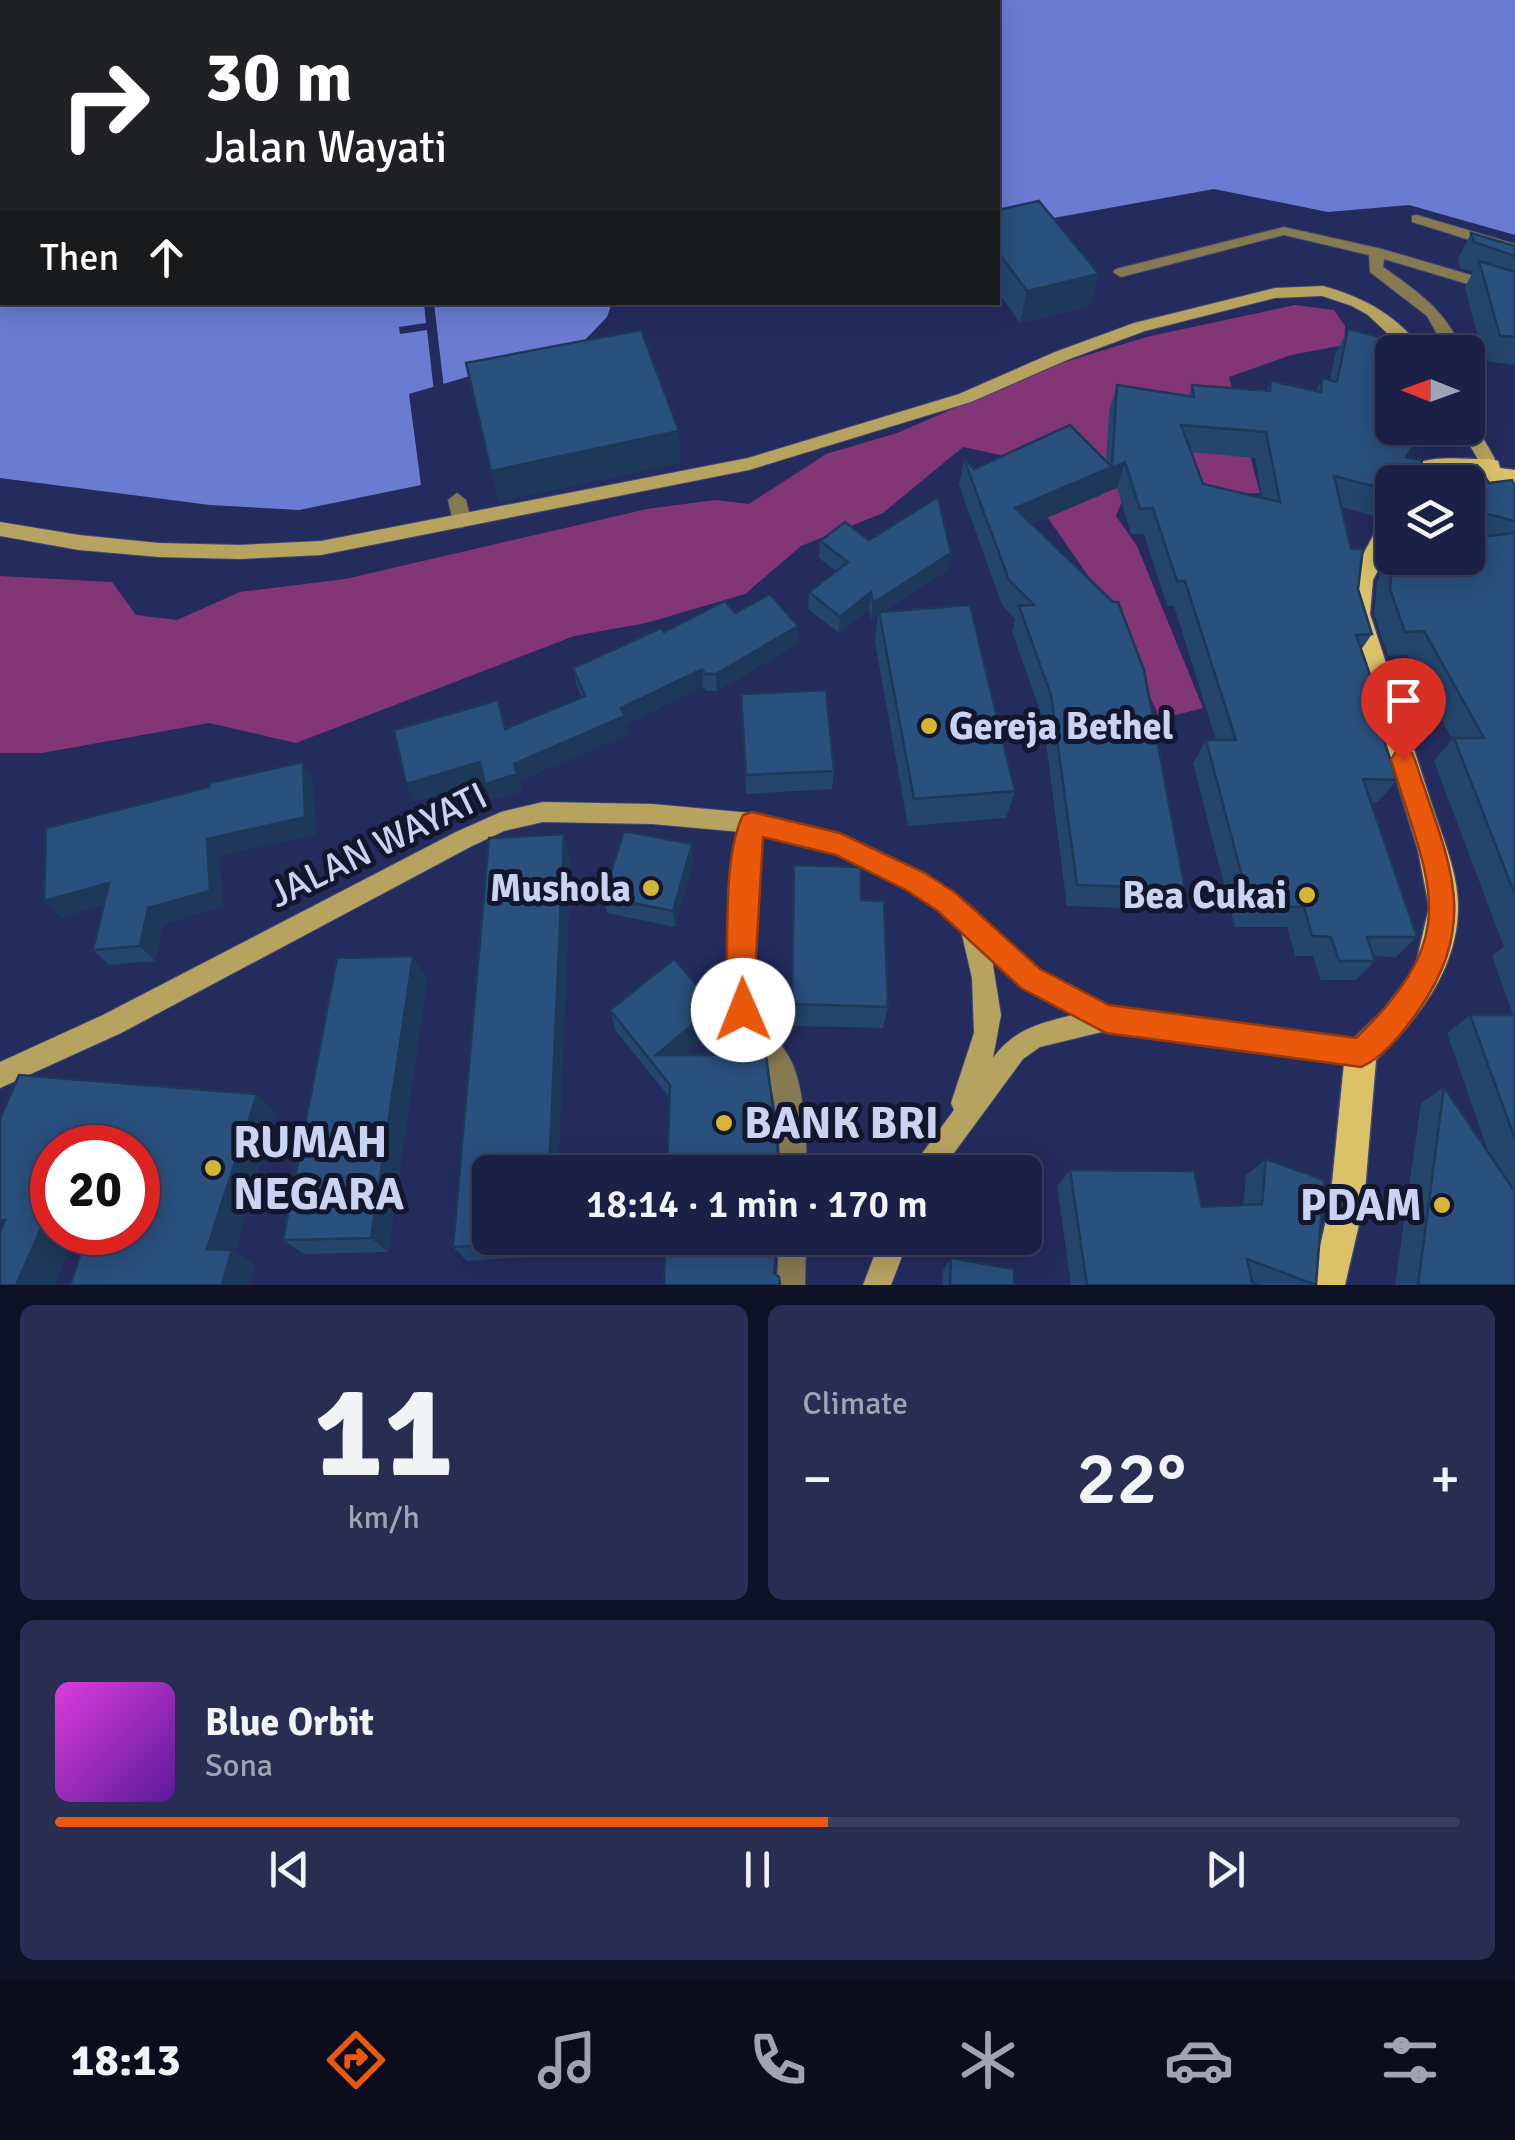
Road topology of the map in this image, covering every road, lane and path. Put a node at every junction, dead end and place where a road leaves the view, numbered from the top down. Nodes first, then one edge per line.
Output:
1 (1418, 218) dead end
2 (1506, 243) edge
3 (1515, 250) edge
4 (1376, 260) junction
5 (1121, 272) dead end
6 (1515, 294) edge
7 (1399, 335) edge
8 (1449, 335) edge
9 (1481, 445) edge
10 (1515, 461) edge
11 (1497, 470) edge
12 (457, 500) dead end
13 (1508, 503) edge
14 (462, 521) junction
15 (0, 529) edge
16 (1375, 554) edge
17 (752, 823) junction
18 (972, 926) junction
19 (1106, 1019) junction
20 (1361, 1053) junction
21 (0, 1075) edge
22 (956, 1125) junction
23 (793, 1155) edge
24 (936, 1155) edge
25 (792, 1255) edge
26 (888, 1255) edge
27 (791, 1285) edge
28 (877, 1285) edge
29 (1328, 1285) edge

1 - 2 lane
2 - 3 lane
4 - 5 lane
4 - 6 lane
4 - 8 lane
7 - 14 main road
9 - 11 main road
10 - 11 main road
11 - 13 main road
12 - 14 lane
14 - 15 main road
16 - 20 main road
17 - 18 main road, JALAN WAYATI
17 - 21 main road, JALAN WAYATI
17 - 23 lane
18 - 19 main road, JALAN WAYATI
18 - 22 main road
19 - 20 main road
19 - 22 main road
20 - 29 main road
22 - 24 main road
25 - 27 lane
26 - 28 main road

